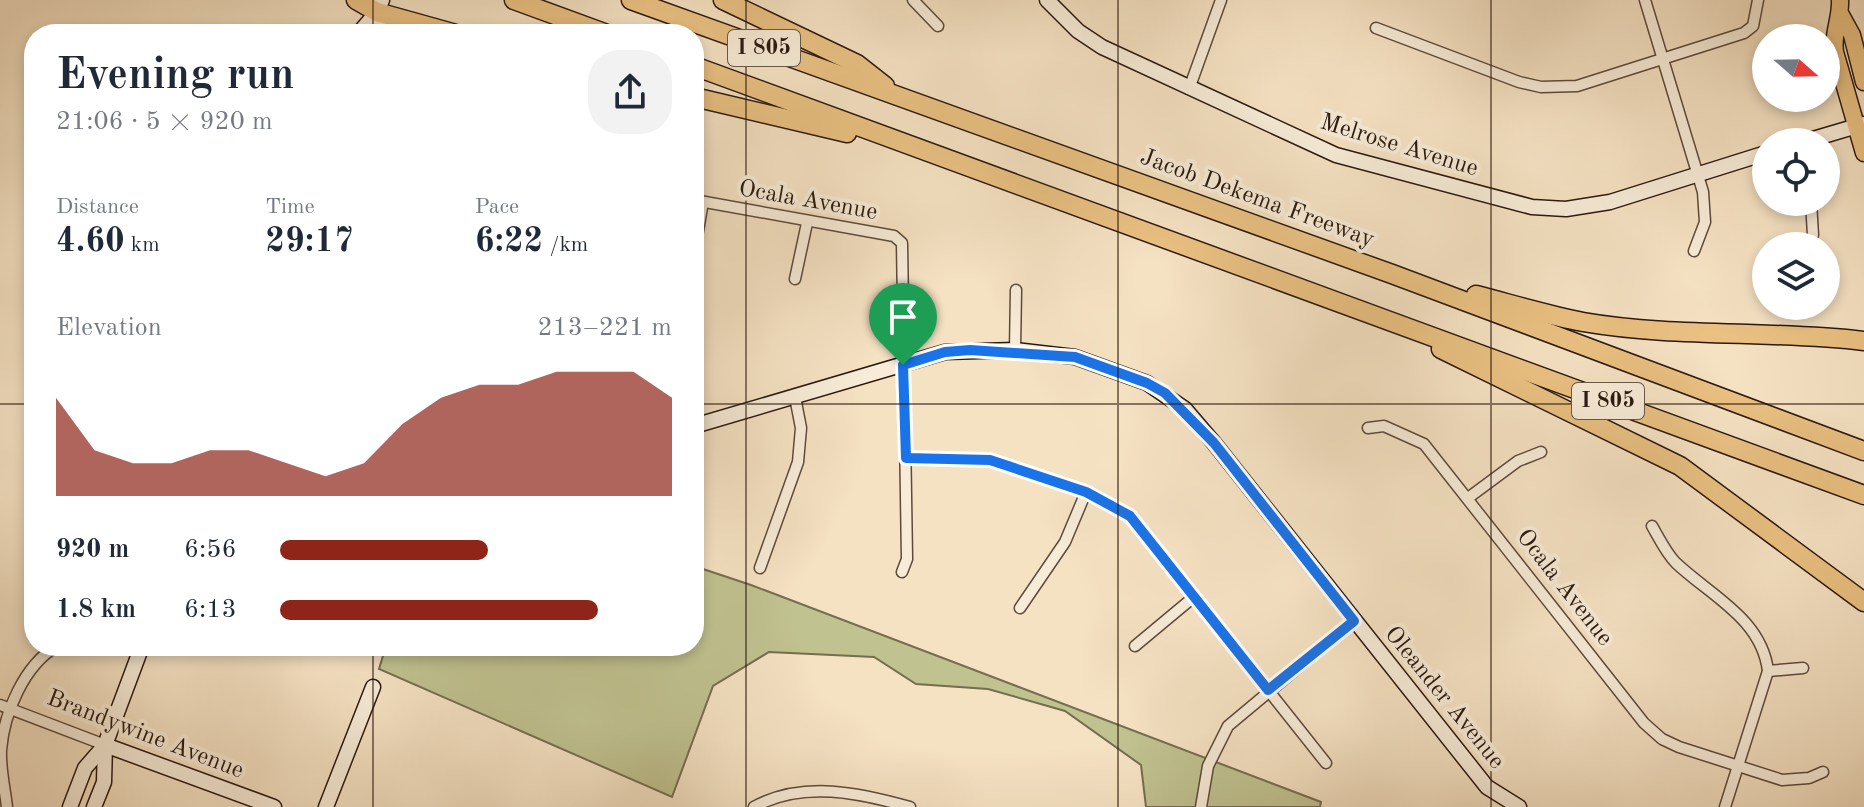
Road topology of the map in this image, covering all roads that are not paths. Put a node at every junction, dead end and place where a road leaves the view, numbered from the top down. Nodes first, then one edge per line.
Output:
1 (356, 0) edge
2 (514, 0) edge
3 (631, 0) edge
4 (723, 0) edge
5 (913, 0) edge
6 (1047, 0) edge
7 (1221, 0) edge
8 (1645, 0) edge
9 (1758, 0) edge
10 (380, 6) edge
11 (1840, 7) edge
12 (366, 24) edge
13 (429, 24) edge
14 (580, 24) edge
15 (698, 24) edge
16 (704, 26) edge
17 (938, 26) dead end
18 (1376, 28) dead end
19 (1660, 58) junction
20 (704, 70) edge
21 (1864, 82) edge
22 (1189, 89) junction
23 (896, 95) junction
24 (704, 99) edge
25 (1860, 125) edge
26 (1840, 131) edge
27 (926, 151) junction
28 (1864, 153) edge
29 (1752, 157) edge
30 (1697, 175) junction
31 (704, 202) edge
32 (807, 223) junction
33 (1694, 251) dead end
34 (1392, 274) junction
35 (795, 279) dead end
36 (1016, 290) dead end
37 (1352, 305) junction
38 (1864, 341) edge
39 (1015, 350) junction
40 (903, 365) junction
41 (795, 397) junction
42 (704, 423) edge
43 (1368, 428) dead end
44 (1864, 451) edge
45 (1541, 452) dead end
46 (906, 458) junction
47 (1086, 492) junction
48 (1864, 495) edge
49 (1468, 498) junction
50 (1652, 526) dead end
51 (760, 568) dead end
52 (902, 572) dead end
53 (1195, 596) junction
54 (1864, 602) edge
55 (1020, 608) dead end
56 (1354, 621) junction
57 (1135, 646) dead end
58 (46, 656) edge
59 (138, 656) edge
60 (1803, 668) dead end
61 (1768, 671) junction
62 (373, 687) dead end
63 (1268, 690) junction
64 (0, 705) edge
65 (12, 709) junction
66 (105, 745) junction
67 (1326, 763) dead end
68 (1737, 766) junction
69 (1823, 772) dead end
70 (7, 807) edge
71 (70, 807) edge
72 (94, 807) edge
73 (274, 807) edge
74 (326, 807) edge
75 (754, 807) edge
76 (910, 807) edge
77 (1201, 807) edge
78 (1519, 807) edge
79 (1725, 807) edge

1 - 10 highway
2 - 14 highway
3 - 15 highway, Jacob Dekema Freeway / I 805
4 - 23 highway
5 - 17 street
6 - 22 street, Melrose Avenue
7 - 22 street
8 - 19 street
9 - 19 street
10 - 12 street
10 - 13 highway
11 - 21 main road
11 - 25 main road
16 - 23 highway, Jacob Dekema Freeway / I 805
18 - 19 street
19 - 30 street
20 - 27 highway, I 805
22 - 30 street, Melrose Avenue
23 - 34 highway, Jacob Dekema Freeway / I 805
24 - 27 highway
25 - 26 street
25 - 28 main road
27 - 37 highway, I 805
29 - 30 street, Melrose Avenue
30 - 33 street
31 - 32 street, Ocala Avenue
32 - 35 street
32 - 40 street, Ocala Avenue
34 - 38 highway
34 - 44 highway, Jacob Dekema Freeway / I 805
36 - 39 street
37 - 48 highway, I 805
37 - 54 highway
39 - 40 street, Oleander Avenue
39 - 56 street, Oleander Avenue
40 - 41 street, Oleander Avenue
40 - 46 street
41 - 42 street, Oleander Avenue
41 - 51 street
43 - 49 street, Ocala Avenue
45 - 49 street
46 - 47 street
46 - 52 street
47 - 53 street
47 - 55 street
49 - 68 street, Ocala Avenue
50 - 61 street
53 - 57 street
53 - 63 street
56 - 63 street
56 - 78 street, Oleander Avenue
58 - 65 street
59 - 66 street
60 - 61 street
61 - 68 street
62 - 74 street
63 - 67 street
63 - 77 street
64 - 65 street, Brandywine Avenue
65 - 66 street, Brandywine Avenue
65 - 70 street
66 - 71 street
66 - 72 street
66 - 73 street, Brandywine Avenue
68 - 69 street, Ocala Avenue
68 - 79 street
75 - 76 street

